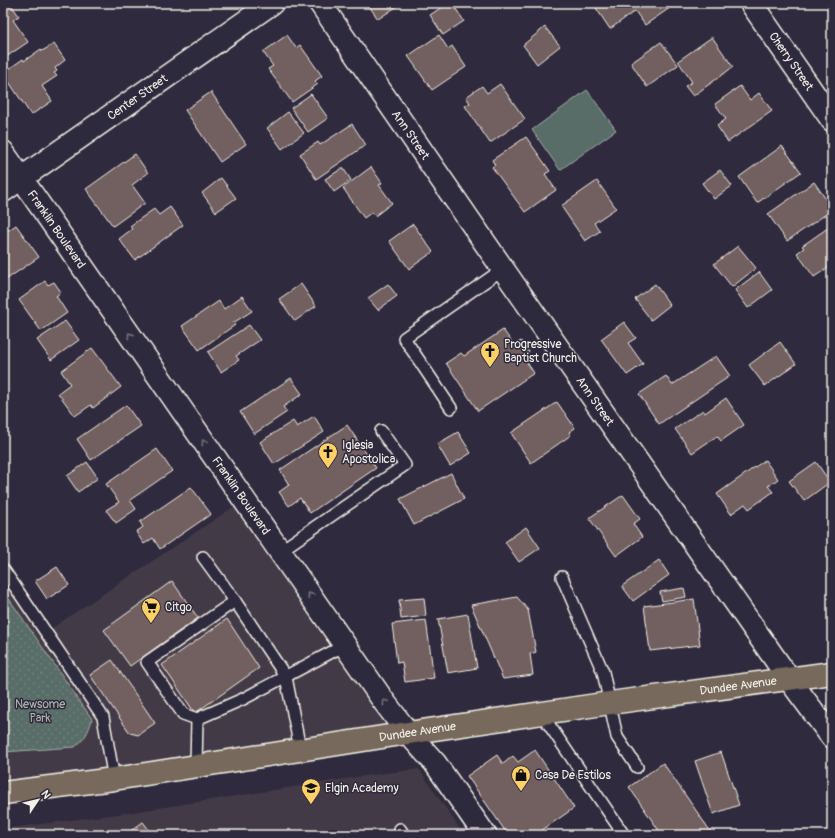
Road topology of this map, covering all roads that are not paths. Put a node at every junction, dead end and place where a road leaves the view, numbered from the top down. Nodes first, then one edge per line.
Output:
1 (272, 3) edge
2 (320, 3) edge
3 (751, 3) edge
4 (832, 120) edge
5 (3, 152) edge
6 (21, 178) junction
7 (3, 190) edge
8 (503, 269) junction
9 (451, 408) dead end
10 (381, 431) dead end
11 (280, 551) junction
12 (203, 557) dead end
13 (3, 569) edge
14 (562, 577) dead end
15 (235, 602) junction
16 (345, 645) junction
17 (832, 673) edge
18 (286, 677) junction
19 (789, 679) junction
20 (610, 703) junction
21 (541, 713) junction
22 (197, 719) junction
23 (408, 733) junction
24 (832, 737) edge
25 (300, 750) junction
26 (196, 766) junction
27 (637, 767) dead end
28 (114, 779) junction
29 (3, 793) edge
30 (484, 835) edge
31 (624, 835) edge

1 - 6 street, Center Street
2 - 8 street, Ann Street
3 - 4 street, Cherry Street
5 - 6 street, Franklin Boulevard
6 - 7 street, Center Street
11 -> 6 street, Franklin Boulevard
8 - 9 lane
8 - 19 street, Ann Street
10 - 11 lane
16 -> 11 street, Franklin Boulevard
12 - 15 lane
13 - 28 lane
14 - 20 lane
15 - 18 lane
15 - 22 lane
16 - 18 lane
23 -> 16 street, Franklin Boulevard
17 - 19 main road, Dundee Avenue
18 - 22 lane
18 - 25 lane
19 - 20 main road, Dundee Avenue
19 - 24 street, Ann Street
20 - 21 main road, Dundee Avenue
20 - 27 lane
21 - 23 main road, Dundee Avenue
21 - 31 lane
22 - 26 lane
23 - 25 main road, Dundee Avenue
23 - 30 street, Franklin Boulevard
25 - 26 main road, Dundee Avenue
26 - 28 main road, Dundee Avenue
28 - 29 main road, Dundee Avenue

